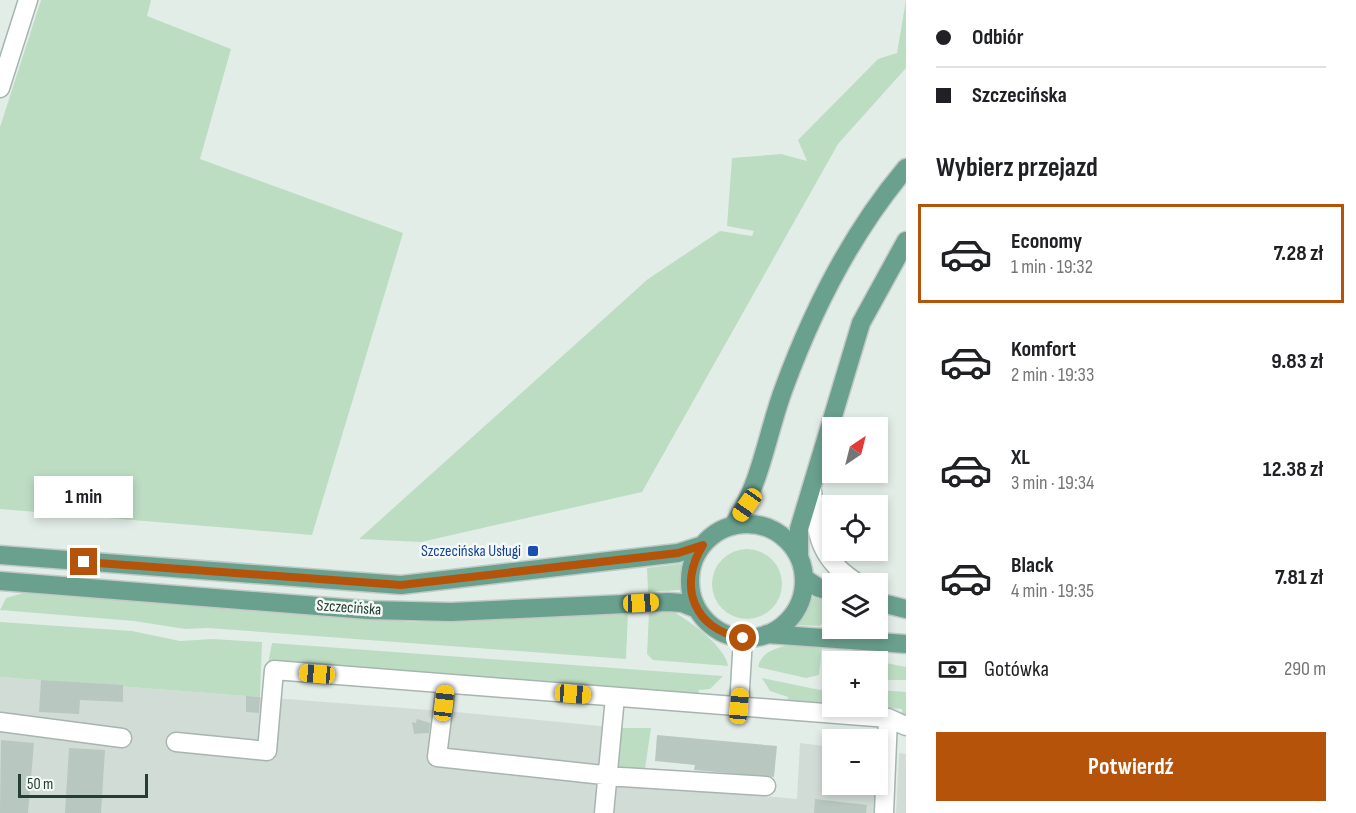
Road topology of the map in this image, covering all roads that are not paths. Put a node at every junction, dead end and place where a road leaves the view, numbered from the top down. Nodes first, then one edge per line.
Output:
1 (28, 0) edge
2 (6, 48) edge
3 (0, 88) edge
4 (906, 168) edge
5 (903, 252) edge
6 (812, 491) junction
7 (733, 525) junction
8 (703, 545) junction
9 (0, 555) edge
10 (799, 556) junction
11 (845, 573) edge
12 (804, 578) junction
13 (0, 581) edge
14 (822, 589) edge
15 (698, 609) junction
16 (767, 634) junction
17 (743, 638) junction
18 (906, 644) edge
19 (446, 685) junction
20 (615, 697) junction
21 (739, 706) junction
22 (888, 718) junction
23 (0, 722) edge
24 (906, 726) edge
25 (122, 738) dead end
26 (176, 742) dead end
27 (607, 775) junction
28 (766, 786) dead end
29 (604, 813) edge
30 (884, 813) edge

1 - 2 street
2 - 3 street
4 - 7 main road
5 - 6 main road
6 - 10 main road
6 - 11 street
7 - 8 main road
7 - 10 main road
8 - 9 main road, Szczecińska
8 - 15 main road
10 - 12 main road
12 - 14 main road
12 - 16 main road
13 - 15 main road, Szczecińska
15 - 17 main road
16 - 17 main road
16 - 18 main road
17 - 21 street
19 - 20 street
19 - 26 street
19 - 27 street
20 - 21 street
20 - 27 street
21 - 22 street
22 - 24 street
22 - 30 street
23 - 25 street
27 - 28 street
27 - 29 street

